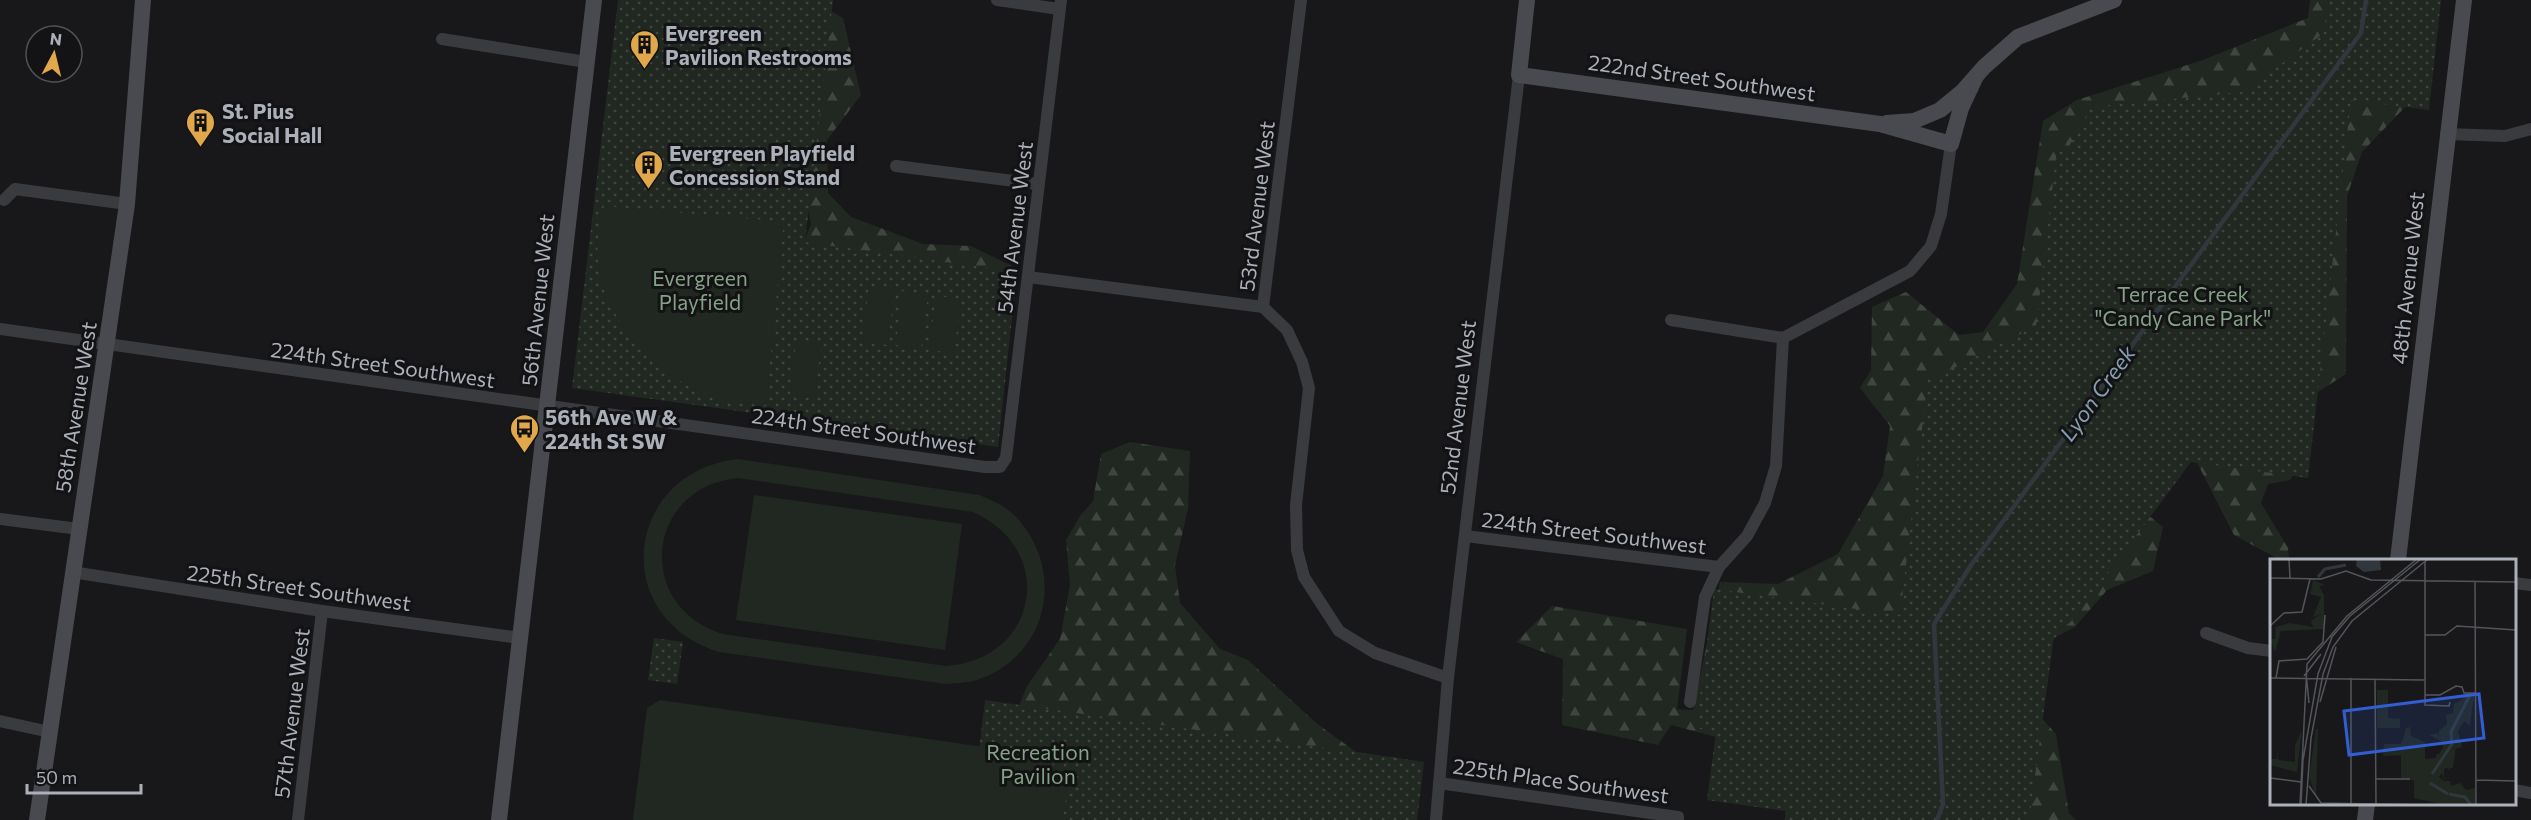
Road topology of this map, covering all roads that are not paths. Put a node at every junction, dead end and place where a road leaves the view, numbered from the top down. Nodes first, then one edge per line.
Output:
1 (143, 0) edge
2 (594, 0) edge
3 (997, 0) edge
4 (1301, 0) edge
5 (1527, 0) edge
6 (2114, 0) edge
7 (2464, 0) edge
8 (1060, 4) edge
9 (442, 39) dead end
10 (586, 62) junction
11 (1519, 75) junction
12 (1975, 78) junction
13 (1880, 124) junction
14 (2531, 129) edge
15 (2446, 134) junction
16 (1951, 144) junction
17 (896, 166) dead end
18 (1038, 184) junction
19 (4, 200) dead end
20 (127, 204) junction
21 (1028, 277) junction
22 (1263, 307) junction
23 (1671, 320) dead end
24 (0, 329) edge
25 (1783, 338) junction
26 (108, 344) junction
27 (547, 407) junction
28 (1006, 458) joint
29 (0, 519) edge
30 (79, 529) junction
31 (1465, 536) junction
32 (2398, 559) edge
33 (1719, 567) junction
34 (72, 572) junction
35 (2516, 583) edge
36 (2531, 585) edge
37 (322, 611) junction
38 (2206, 633) dead end
39 (520, 638) junction
40 (2270, 651) edge
41 (1448, 678) junction
42 (1690, 702) dead end
43 (0, 721) edge
44 (50, 732) junction
45 (1439, 783) junction
46 (2516, 790) edge
47 (2531, 793) edge
48 (2367, 805) edge
49 (1678, 818) edge
50 (37, 820) edge
51 (298, 820) edge
52 (499, 820) edge
53 (1436, 820) edge
54 (2365, 820) edge

1 - 20 street, 58th Avenue West
2 - 10 street, 56th Avenue West
3 - 8 street
4 - 22 street, 53rd Avenue West
5 - 11 street, 52nd Avenue West
6 - 12 street, 222nd Street Southwest
7 - 15 street, 48th Avenue West
8 - 18 street, 54th Avenue West
9 - 10 street
10 - 27 street, 56th Avenue West
11 - 13 street, 222nd Street Southwest
11 - 31 street, 52nd Avenue West
12 - 13 street, 222nd Street Southwest
12 - 16 street, 222nd Street Southwest
13 - 16 street, 222nd Street Southwest
14 - 15 street
15 - 32 street, 48th Avenue West
16 - 25 street
17 - 18 street
18 - 21 street, 54th Avenue West
19 - 20 street
20 - 26 street, 58th Avenue West
21 - 22 street
21 - 28 street, 54th Avenue West
22 - 41 street, 53rd Avenue West
23 - 25 street
24 - 26 street, 224th Street Southwest
25 - 33 street
26 - 27 street, 224th Street Southwest
26 - 30 street, 58th Avenue West
27 - 28 street, 224th Street Southwest
27 - 39 street, 56th Avenue West
29 - 30 street
30 - 34 street, 58th Avenue West
31 - 33 street, 224th Street Southwest
31 - 41 street, 52nd Avenue West
33 - 42 street
34 - 37 street, 225th Street Southwest
34 - 44 street, 58th Avenue West
35 - 36 street
37 - 39 street, 225th Street Southwest
37 - 51 street, 57th Avenue West
38 - 40 street
39 - 52 street, 56th Avenue West
41 - 45 street, 52nd Avenue West
43 - 44 street
44 - 50 street, 58th Avenue West
45 - 49 street, 225th Place Southwest
45 - 53 street, 52nd Avenue West
46 - 47 street
48 - 54 street

